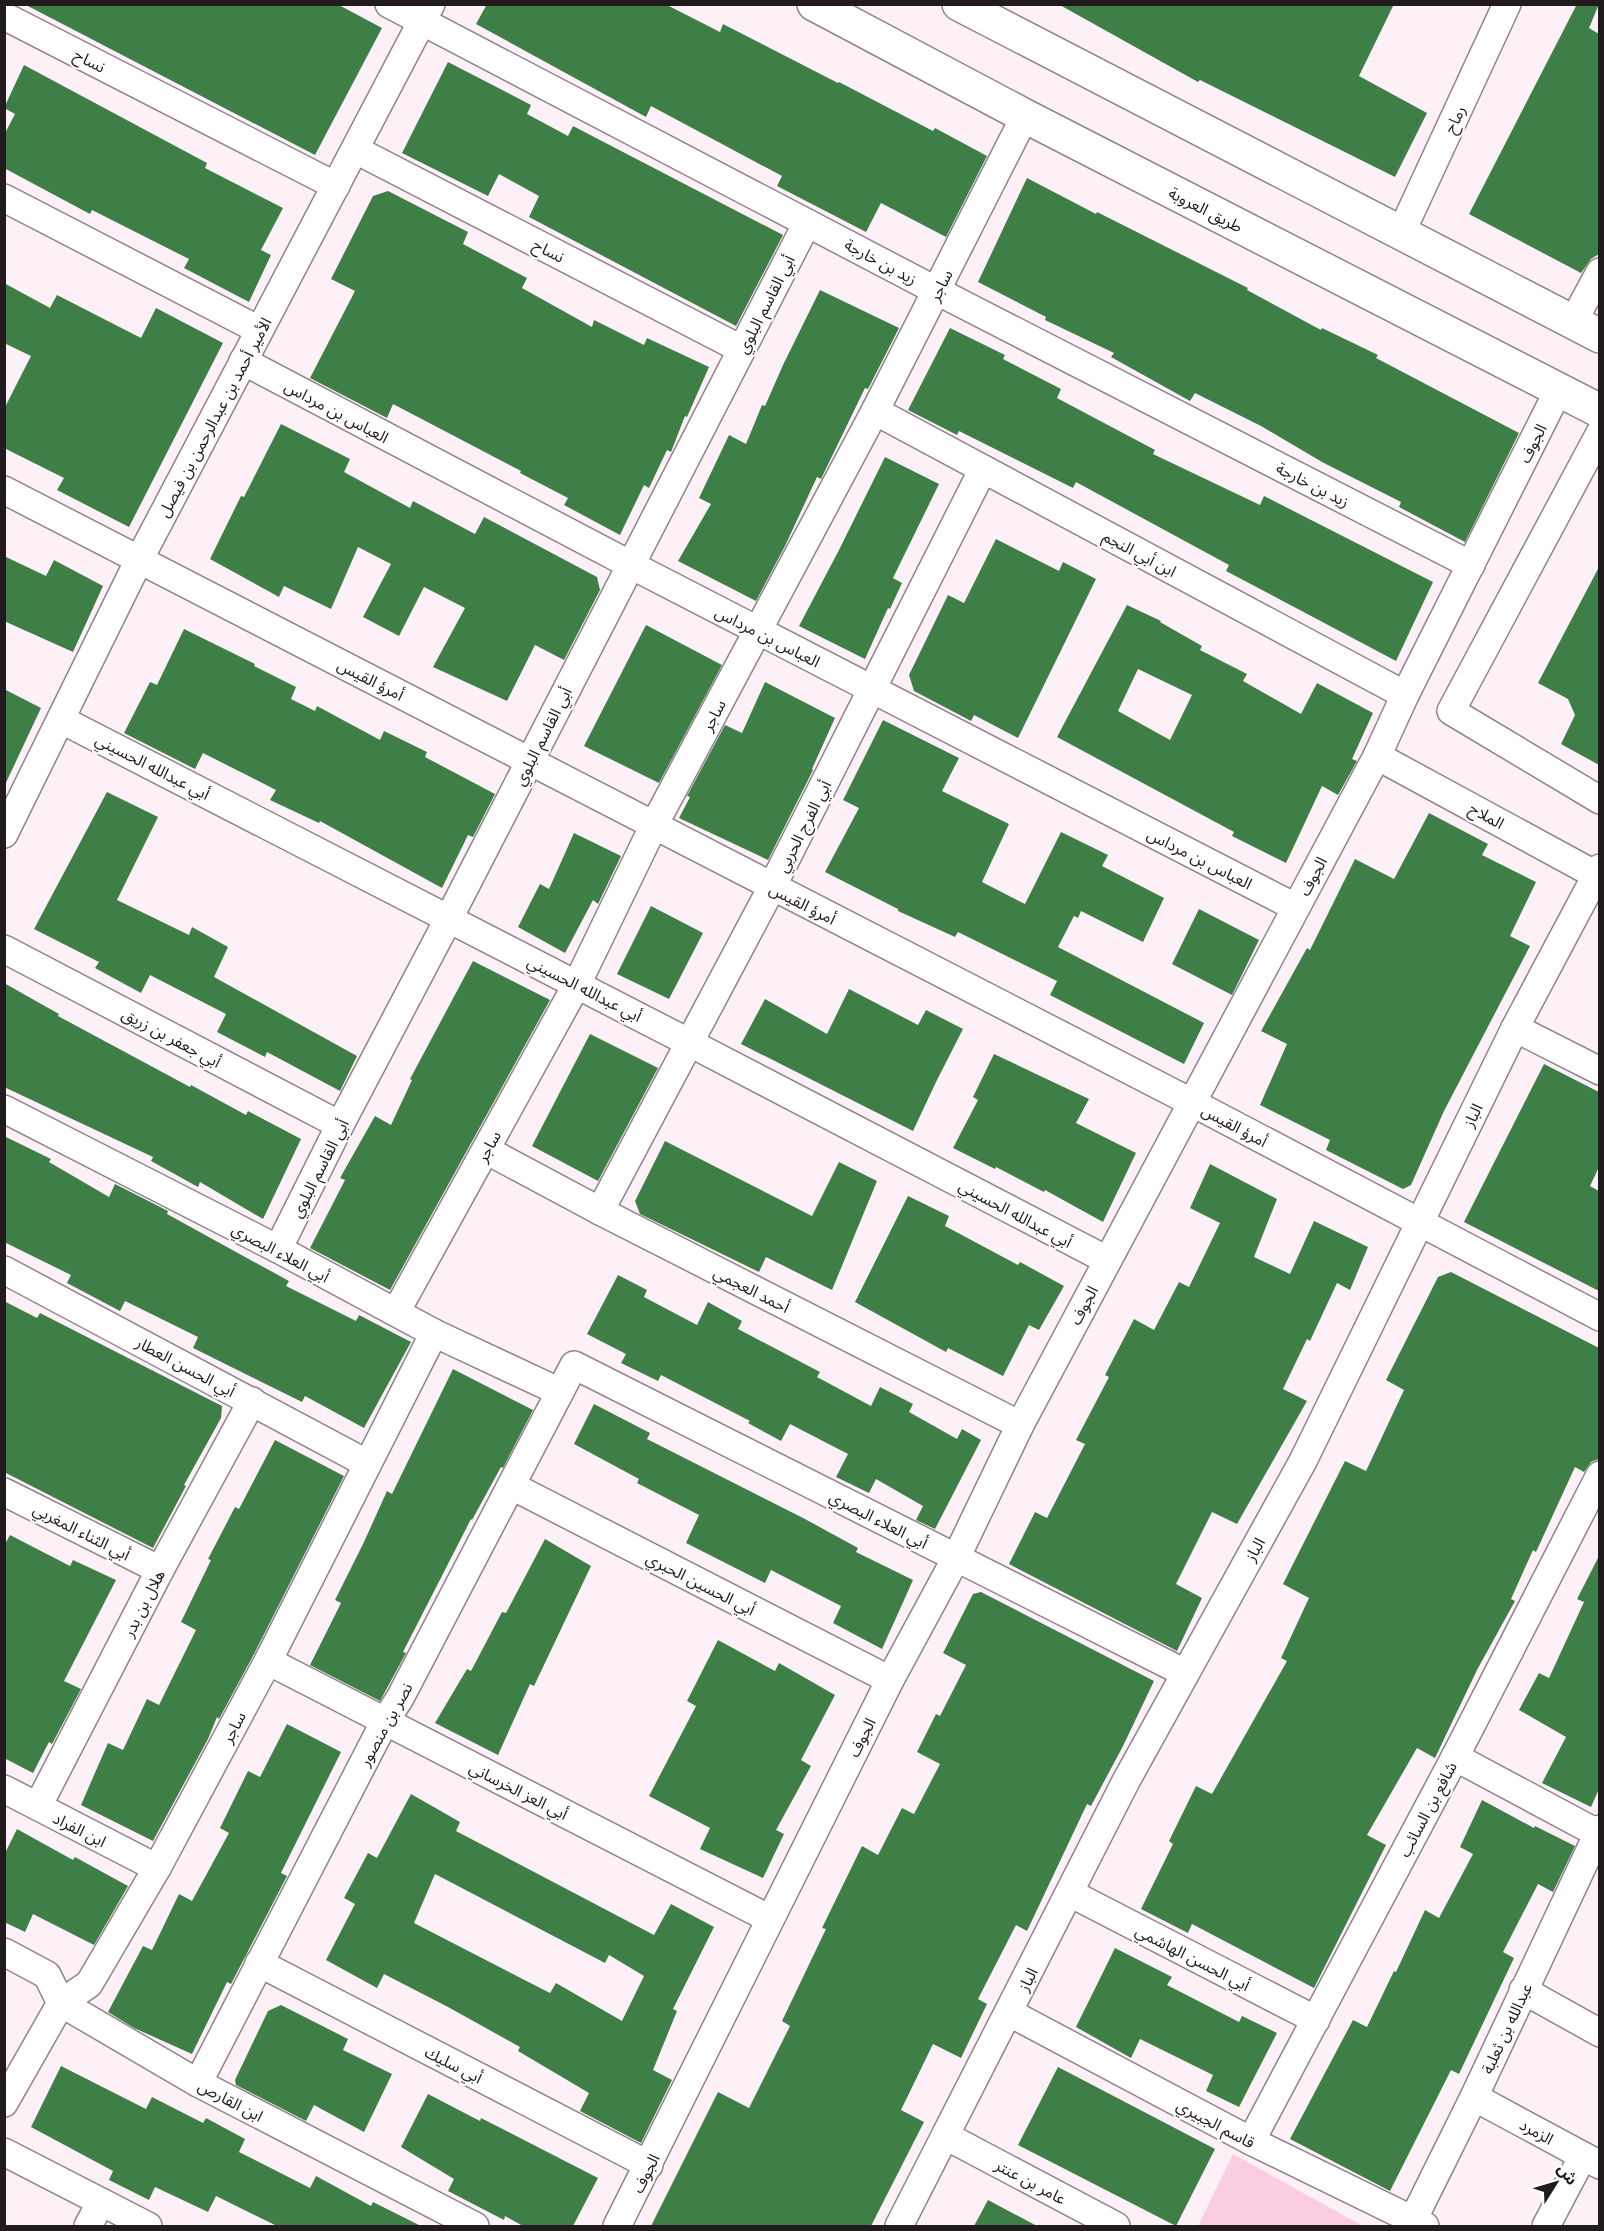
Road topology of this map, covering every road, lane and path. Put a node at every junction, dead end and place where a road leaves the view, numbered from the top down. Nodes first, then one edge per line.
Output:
1 (388, 4) edge
2 (814, 4) edge
3 (959, 4) edge
4 (1507, 4) edge
5 (427, 13) edge
6 (4, 16) edge
7 (1025, 116) junction
8 (356, 150) junction
9 (336, 186) junction
10 (4, 198) edge
11 (807, 223) junction
12 (1401, 233) junction
13 (1599, 272) edge
14 (937, 291) junction
15 (1586, 329) edge
16 (259, 330) junction
17 (741, 349) junction
18 (243, 361) junction
19 (1559, 389) junction
20 (875, 411) junction
21 (1599, 411) edge
22 (1599, 433) edge
23 (983, 469) junction
24 (4, 490) edge
25 (139, 560) junction
26 (1471, 565) junction
27 (631, 566) junction
28 (758, 631) junction
29 (871, 689) junction
30 (1405, 695) junction
31 (62, 720) junction
32 (1377, 756) junction
33 (529, 761) junction
34 (1599, 800) edge
35 (12, 802) edge
36 (654, 825) junction
37 (4, 834) edge
38 (1598, 871) edge
39 (772, 887) junction
40 (1295, 907) junction
41 (449, 918) junction
42 (4, 949) edge
43 (577, 984) junction
44 (1515, 1028) junction
45 (690, 1042) junction
46 (1599, 1071) edge
47 (1191, 1102) junction
48 (4, 1109) edge
49 (340, 1125) junction
50 (486, 1150) junction
51 (600, 1211) junction
52 (1420, 1222) junction
53 (278, 1250) junction
54 (1107, 1260) junction
55 (4, 1270) edge
56 (396, 1312) junction
57 (1599, 1317) edge
58 (434, 1333) junction
59 (574, 1365) joint
60 (560, 1392) junction
61 (252, 1401) junction
62 (1020, 1425) junction
63 (366, 1463) junction
64 (1599, 1475) edge
65 (512, 1486) junction
66 (4, 1492) edge
67 (956, 1558) junction
68 (160, 1570) junction
69 (268, 1661) junction
70 (1185, 1673) junction
71 (890, 1680) junction
72 (385, 1721) junction
73 (1455, 1757) junction
74 (4, 1789) edge
75 (38, 1806) junction
76 (1598, 1831) edge
77 (157, 1868) junction
78 (1070, 1893) junction
79 (770, 1919) junction
80 (4, 1952) edge
81 (259, 1963) junction
82 (1523, 1990) junction
83 (61, 2003) junction
84 (1010, 2013) junction
85 (1316, 2020) junction
86 (1599, 2033) edge
87 (198, 2083) junction
88 (1474, 2097) junction
89 (4, 2103) edge
90 (946, 2136) junction
91 (1251, 2141) junction
92 (4, 2152) edge
93 (1591, 2161) edge
94 (649, 2165) junction
95 (101, 2202) junction
96 (1416, 2224) edge
97 (88, 2226) edge
98 (148, 2226) edge
99 (475, 2226) edge
100 (617, 2226) edge
101 (900, 2226) edge
102 (1116, 2226) edge
103 (1546, 2226) edge

1 - 5 street, زيد بن خارجة
2 - 7 main road, طريق العروبة
3 - 12 main road
4 - 12 street, رماح
5 - 8 street, الأمير أحمد بن عبدالرحمن بن فيصل
5 - 11 street, زيد بن خارجة
6 - 9 street, نساح
7 - 14 street, ساجر
7 - 19 main road, طريق العروبة
8 - 9 street, الأمير أحمد بن عبدالرحمن بن فيصل
8 - 17 street, نساح
9 - 16 street, الأمير أحمد بن عبدالرحمن بن فيصل
10 - 16 street
11 - 14 street, زيد بن خارجة
11 - 17 street, أبي القاسم البلوي
12 - 15 main road
13 - 15 street
14 - 20 street, ساجر
14 - 26 street, زيد بن خارجة
16 - 18 street, الأمير أحمد بن عبدالرحمن بن فيصل
17 - 27 street, أبي القاسم البلوي
18 - 25 street, الأمير أحمد بن عبدالرحمن بن فيصل
18 - 27 street, العباس بن مرداس
19 - 21 main road, طريق العروبة
19 - 26 street, الجوف
20 - 23 street, ابن أبي النجم
20 - 28 street, ساجر
22 - 34 street
23 - 29 street, أبي الفرج الحربي
23 - 30 street, ابن أبي النجم
24 - 25 street, أمرؤ القيس
25 - 31 street, الأمير أحمد بن عبدالرحمن بن فيصل
25 - 33 street, أمرؤ القيس
26 - 30 street, الجوف
27 - 28 street, العباس بن مرداس
27 - 33 street, أبي القاسم البلوي
28 - 29 street, العباس بن مرداس
28 - 36 street, ساجر
29 - 39 street, أبي الفرج الحربي
29 - 40 street, العباس بن مرداس
30 - 32 street, الجوف
31 - 35 street, الأمير أحمد بن عبدالرحمن بن فيصل
31 - 41 street, أبي عبدالله الحسيني
32 - 38 street, الملاح
32 - 40 street, الجوف
33 - 36 street, أمرؤ القيس
33 - 41 street, أبي القاسم البلوي
35 - 37 street, الأمير أحمد بن عبدالرحمن بن فيصل
36 - 39 street, أمرؤ القيس
36 - 43 street, ساجر
38 - 44 street, الباز
39 - 45 street, أبي الفرج الحربي
39 - 47 street, أمرؤ القيس
40 - 47 street, الجوف
41 - 43 street, أبي عبدالله الحسيني
41 - 49 street, أبي القاسم البلوي
42 - 49 street, أبي جعفر بن زريق
43 - 45 street, أبي عبدالله الحسيني
43 - 50 street, ساجر
44 - 46 street
44 - 52 street, الباز
45 - 51 street, أبي الفرج الحربي
45 - 54 street, أبي عبدالله الحسيني
47 - 52 street, أمرؤ القيس
47 - 54 street, الجوف
48 - 53 street, أبي العلاء البصري
49 - 53 street, أبي القاسم البلوي
50 - 51 street, أحمد العجمي
50 - 56 street, ساجر
51 - 62 street, أحمد العجمي
52 - 57 street, أمرؤ القيس
52 - 70 street, الباز
53 - 56 street, أبي العلاء البصري
54 - 62 street, الجوف
55 - 61 street, أبي الحسن العطار
56 - 58 street, أبي العلاء البصري
58 - 60 street, أبي العلاء البصري
58 - 63 street, ساجر
59 - 60 street, نصر بن منصور
59 - 67 street, أبي العلاء البصري
60 - 65 street, نصر بن منصور
61 - 63 street, أبي الحسن العطار
61 - 68 street, هلال بن بدر
62 - 67 street, الجوف
63 - 69 street, ساجر
64 - 73 street, شافع بن السائب
65 - 71 street, أبي الحسين الحبري
65 - 72 street, نصر بن منصور
66 - 68 street, أبي الثناء المغربي
67 - 70 street, أبي العلاء البصري
67 - 71 street, الجوف
68 - 75 street, هلال بن بدر
69 - 72 street, أبي العز الخرساني
69 - 77 street, ساجر
70 - 78 street, الباز
71 - 79 street, الجوف
72 - 79 street, أبي العز الخرساني
72 - 81 street, نصر بن منصور
73 - 76 street
73 - 85 street, شافع بن السائب
74 - 75 street, ابن الفراد
75 - 77 street, ابن الفراد
76 - 82 street, عبدالله بن ثعلبة
77 - 83 street, ساجر
78 - 84 street, الباز
78 - 85 street, أبي الحسن الهاشمي
79 - 94 street, الجوف
80 - 83 street
81 - 87 street, نصر بن منصور
81 - 94 street, أبي سليك
82 - 86 street
82 - 88 street, عبدالله بن ثعلبة
83 - 87 street, ابن القارص
83 - 89 street, ساجر
84 - 90 street, الباز
84 - 91 street, قاسم الجبيري
85 - 91 street, شافع بن السائب
87 - 99 street, ابن القارص
88 - 93 street, الزمرد
88 - 96 street, عبدالله بن ثعلبة
90 - 101 street, الباز
90 - 102 street, عامر بن عنتر
91 - 96 street, قاسم الجبيري
92 - 95 street
93 - 103 street
94 - 100 street, الجوف
95 - 97 street
95 - 98 street

